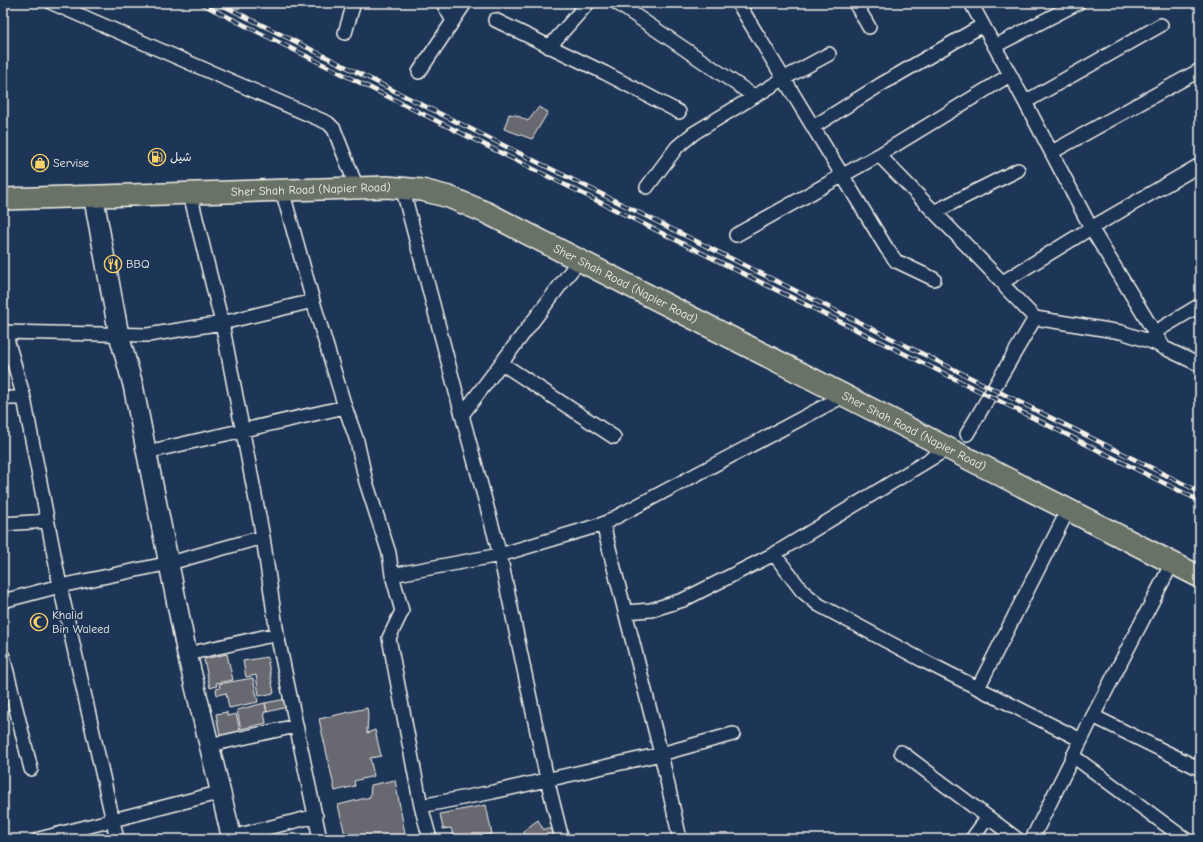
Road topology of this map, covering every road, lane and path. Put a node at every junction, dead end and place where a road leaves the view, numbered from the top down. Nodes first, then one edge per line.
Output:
1 (52, 3) edge
2 (354, 3) edge
3 (443, 3) edge
4 (465, 3) edge
5 (588, 3) edge
6 (617, 3) edge
7 (738, 3) edge
8 (856, 3) edge
9 (971, 3) edge
10 (1078, 3) edge
11 (495, 20) dead end
12 (453, 21) junction
13 (984, 25) junction
14 (1162, 25) dead end
15 (869, 27) dead end
16 (345, 33) dead end
17 (995, 46) junction
18 (549, 47) junction
19 (829, 54) dead end
20 (1200, 70) edge
21 (419, 72) dead end
22 (1010, 75) junction
23 (783, 79) junction
24 (754, 96) junction
25 (1025, 102) junction
26 (679, 112) dead end
27 (813, 127) junction
28 (1052, 152) junction
29 (879, 155) junction
30 (1200, 166) edge
31 (1018, 170) dead end
32 (842, 176) junction
33 (647, 187) dead end
34 (357, 188) junction
35 (404, 194) dead end
36 (258, 195) junction
37 (284, 197) dead end
38 (3, 199) edge
39 (192, 202) junction
40 (95, 205) junction
41 (3, 208) edge
42 (934, 212) junction
43 (1091, 228) junction
44 (736, 235) dead end
45 (574, 267) dead end
46 (934, 279) dead end
47 (1004, 284) junction
48 (313, 301) junction
49 (1200, 305) edge
50 (1034, 318) junction
51 (222, 323) junction
52 (4, 332) edge
53 (1155, 332) junction
54 (119, 335) junction
55 (1164, 348) junction
56 (501, 363) junction
57 (1200, 365) edge
58 (3, 398) edge
59 (24, 398) junction
60 (838, 399) dead end
61 (345, 407) junction
62 (462, 415) junction
63 (242, 430) junction
64 (967, 434) dead end
65 (614, 437) dead end
66 (147, 452) junction
67 (942, 452) dead end
68 (1066, 514) dead end
69 (47, 521) junction
70 (3, 524) edge
71 (603, 524) junction
72 (263, 537) junction
73 (774, 554) junction
74 (500, 555) junction
75 (170, 563) junction
76 (1169, 569) dead end
77 (392, 575) junction
78 (1200, 577) edge
79 (60, 586) junction
80 (3, 601) edge
81 (625, 612) junction
82 (277, 634) junction
83 (187, 654) junction
84 (3, 656) edge
85 (978, 688) junction
86 (1093, 716) junction
87 (296, 726) junction
88 (733, 734) dead end
89 (1081, 740) junction
90 (210, 745) junction
91 (901, 752) dead end
92 (661, 754) junction
93 (1073, 756) junction
94 (30, 769) dead end
95 (1200, 769) edge
96 (547, 779) junction
97 (222, 792) junction
98 (421, 806) junction
99 (316, 816) junction
100 (112, 820) junction
101 (993, 821) junction
102 (232, 838) edge
103 (39, 839) edge
104 (116, 839) edge
105 (320, 839) edge
106 (430, 839) edge
107 (562, 839) edge
108 (680, 839) edge
109 (972, 839) edge
110 (1017, 839) edge
111 (1032, 839) edge
112 (1185, 839) edge

1 - 34 street
2 - 16 street
3 - 12 street
4 - 12 street
5 - 18 street
6 - 24 street
7 - 23 street
8 - 15 street
9 - 13 street
10 - 17 street
11 - 18 street
12 - 21 street
13 - 17 street
13 - 27 street
14 - 25 street
17 - 22 street
18 - 26 street
19 - 23 street
20 - 28 street
22 - 25 street
22 - 29 street
23 - 24 street
23 - 27 street
24 - 33 street
25 - 28 street
27 - 32 street
28 - 43 street
29 - 32 street
29 - 42 street
30 - 43 street
31 - 42 street
32 - 44 street
32 - 46 street
34 - 36 main road, Sher Shah Road (Napier Road)
34 - 78 main road, Sher Shah Road (Napier Road)
35 - 62 street
36 - 38 main road, Sher Shah Road (Napier Road)
36 - 39 main road, Sher Shah Road (Napier Road)
37 - 48 street
39 - 40 main road, Sher Shah Road (Napier Road)
39 - 51 street
40 - 41 main road, Sher Shah Road (Napier Road)
40 - 54 main road
42 - 47 street
43 - 47 street
43 - 53 street
45 - 56 street
47 - 50 street
48 - 51 street
48 - 61 street
49 - 53 street
50 - 55 street
50 - 64 street
51 - 54 street
51 - 63 street
52 - 54 street
52 - 59 street
53 - 55 street
54 - 66 main road
55 - 57 street
56 - 62 street
56 - 65 street
58 - 59 street
59 - 69 street
60 - 71 street
61 - 63 street
61 - 77 street
62 - 74 street
63 - 66 street
63 - 72 street
66 - 75 main road
67 - 73 street
68 - 85 street
69 - 70 street
69 - 79 street
71 - 74 street
71 - 81 street
72 - 75 street
72 - 82 street
73 - 81 street
73 - 85 street
74 - 77 street
74 - 96 street
75 - 79 street
75 - 83 main road
76 - 86 street
77 - 98 street
79 - 80 street
79 - 100 street
81 - 92 street
82 - 83 street
82 - 87 street
83 - 90 main road
84 - 94 street
85 - 89 street
86 - 89 street
86 - 95 street
87 - 90 street
87 - 99 street
88 - 92 street
89 - 93 street
90 - 97 main road
91 - 101 street
92 - 96 street
92 - 108 street
93 - 111 street
93 - 112 street
96 - 98 street
96 - 107 street
97 - 100 street
97 - 102 main road
98 - 106 street
99 - 102 street
99 - 105 street
100 - 103 street
100 - 104 street
101 - 109 street
101 - 110 street

